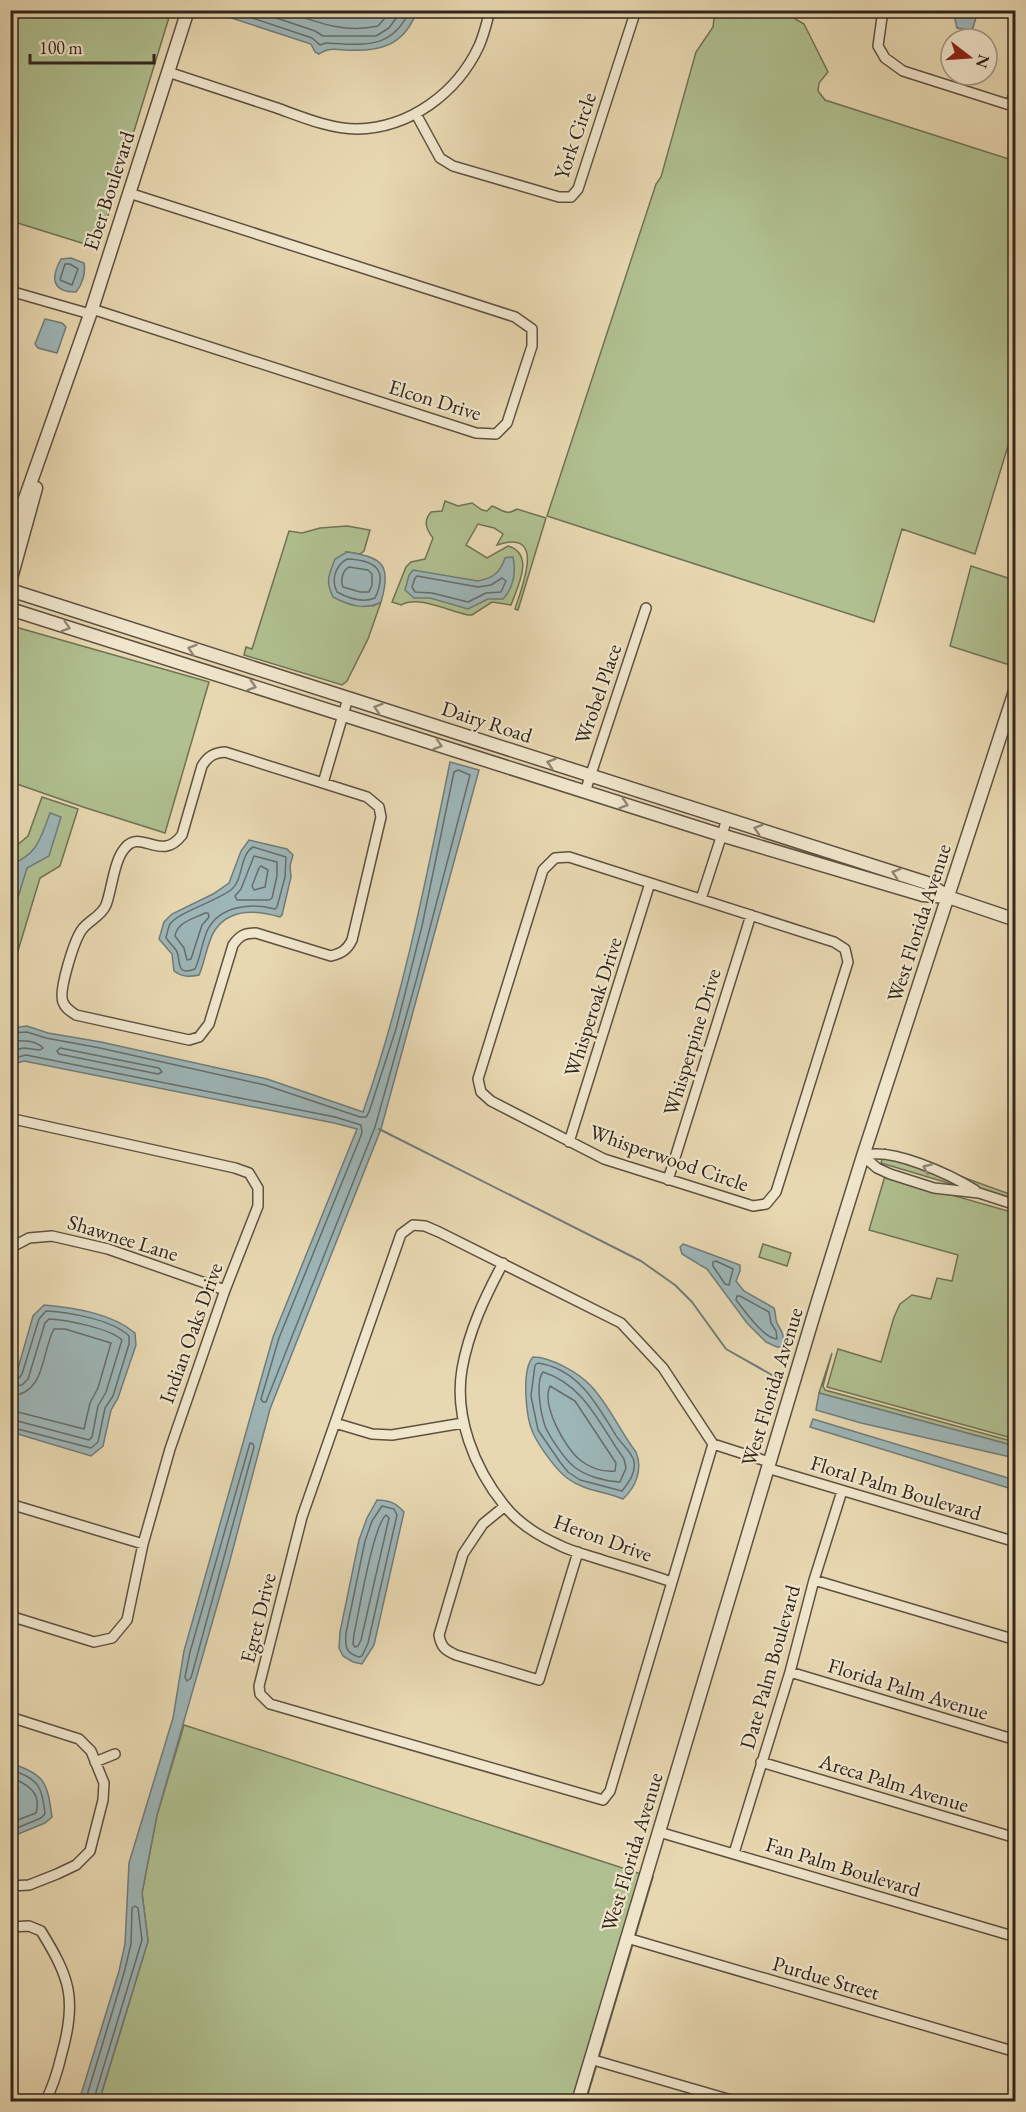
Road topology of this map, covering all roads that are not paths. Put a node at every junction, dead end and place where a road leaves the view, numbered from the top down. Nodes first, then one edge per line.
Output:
1 (188, 10) edge
2 (490, 10) edge
3 (636, 10) edge
4 (870, 10) edge
5 (882, 12) edge
6 (168, 72) junction
7 (1016, 90) edge
8 (1013, 106) edge
9 (416, 114) junction
10 (129, 193) junction
11 (10, 291) edge
12 (91, 311) junction
13 (66, 383) junction
14 (10, 541) edge
15 (10, 582) edge
16 (10, 591) edge
17 (646, 608) dead end
18 (10, 609) edge
19 (1016, 687) edge
20 (348, 699) junction
21 (343, 714) junction
22 (590, 776) junction
23 (323, 783) junction
24 (585, 792) junction
25 (727, 819) junction
26 (721, 835) junction
27 (651, 883) junction
28 (948, 897) junction
29 (701, 899) junction
30 (751, 915) junction
31 (1016, 920) edge
32 (10, 1121) edge
33 (569, 1142) junction
34 (863, 1156) junction
35 (668, 1180) junction
36 (980, 1193) junction
37 (1016, 1205) edge
38 (10, 1248) edge
39 (504, 1263) junction
40 (225, 1290) junction
41 (334, 1423) junction
42 (464, 1423) junction
43 (713, 1444) junction
44 (768, 1465) junction
45 (842, 1491) junction
46 (10, 1504) edge
47 (505, 1506) junction
48 (1016, 1542) edge
49 (143, 1544) junction
50 (578, 1552) junction
51 (814, 1580) junction
52 (672, 1581) junction
53 (10, 1616) edge
54 (1016, 1640) edge
55 (790, 1672) junction
56 (10, 1717) edge
57 (1016, 1740) edge
58 (115, 1754) dead end
59 (96, 1762) junction
60 (761, 1762) junction
61 (659, 1832) junction
62 (1016, 1838) edge
63 (734, 1853) junction
64 (10, 1886) edge
65 (10, 1927) edge
66 (1016, 1937) edge
67 (627, 1938) junction
68 (1016, 2052) edge
69 (591, 2059) junction
70 (45, 2102) edge
71 (578, 2102) edge
72 (738, 2102) edge

1 - 6 street, Eber Boulevard
2 - 9 street
3 - 9 street, York Circle
4 - 5 street
5 - 8 street
6 - 9 street
6 - 10 street, Eber Boulevard
7 - 8 street
10 - 12 street, Eber Boulevard
10 - 12 street, Elcon Drive
11 - 12 street
12 - 13 street, Eber Boulevard
13 - 14 street, Eber Boulevard
13 - 15 street, Eber Boulevard
20 -> 16 street, Dairy Road
17 - 22 street, Wrobel Place
18 -> 21 street, Dairy Road
19 - 28 street, West Florida Avenue
20 - 21 street
22 -> 20 street, Dairy Road
21 - 23 street
21 -> 24 street, Dairy Road
22 - 24 street, Wrobel Place
22 - 25 street, Dairy Road
23 - 23 street
24 -> 26 street, Dairy Road
25 - 26 street
28 -> 25 street, Dairy Road
26 - 28 street, Dairy Road
26 - 29 street
27 - 29 street, Whisperwood Circle
27 - 33 street, Whisperoak Drive
27 - 33 street, Whisperwood Circle
28 - 31 street, Dairy Road
28 - 34 street, West Florida Avenue
29 - 30 street, Whisperwood Circle
30 - 35 street, Whisperpine Drive
30 - 35 street, Whisperwood Circle
32 - 40 street, Indian Oaks Drive
33 - 35 street, Whisperwood Circle
34 - 36 street
36 -> 34 street
34 - 44 street, West Florida Avenue
36 - 37 street
38 - 40 street, Shawnee Lane
39 - 41 street, Egret Drive
39 - 42 street, Heron Drive
39 - 43 street, Egret Drive
40 - 49 street, Indian Oaks Drive
41 - 42 street
41 - 52 street, Egret Drive
42 - 47 street, Heron Drive
43 - 44 street
43 - 52 street, Egret Drive
44 - 45 street, Floral Palm Boulevard
44 - 61 street, West Florida Avenue
45 - 48 street, Floral Palm Boulevard
45 - 51 street, Date Palm Boulevard
46 - 49 street
47 - 50 street, Heron Drive
47 - 50 street
49 - 53 street, Indian Oaks Drive
50 - 52 street, Heron Drive
51 - 54 street
51 - 55 street, Date Palm Boulevard
55 - 57 street, Florida Palm Avenue
55 - 60 street, Date Palm Boulevard
56 - 59 street
58 - 59 street
59 - 64 street
60 - 62 street, Areca Palm Avenue
60 - 63 street, Date Palm Boulevard
61 - 63 street, Fan Palm Boulevard
61 - 67 street, West Florida Avenue
63 - 66 street, Fan Palm Boulevard
65 - 70 street
67 - 68 street, Purdue Street
67 - 69 street, West Florida Avenue
69 - 71 street, West Florida Avenue
69 - 72 street

